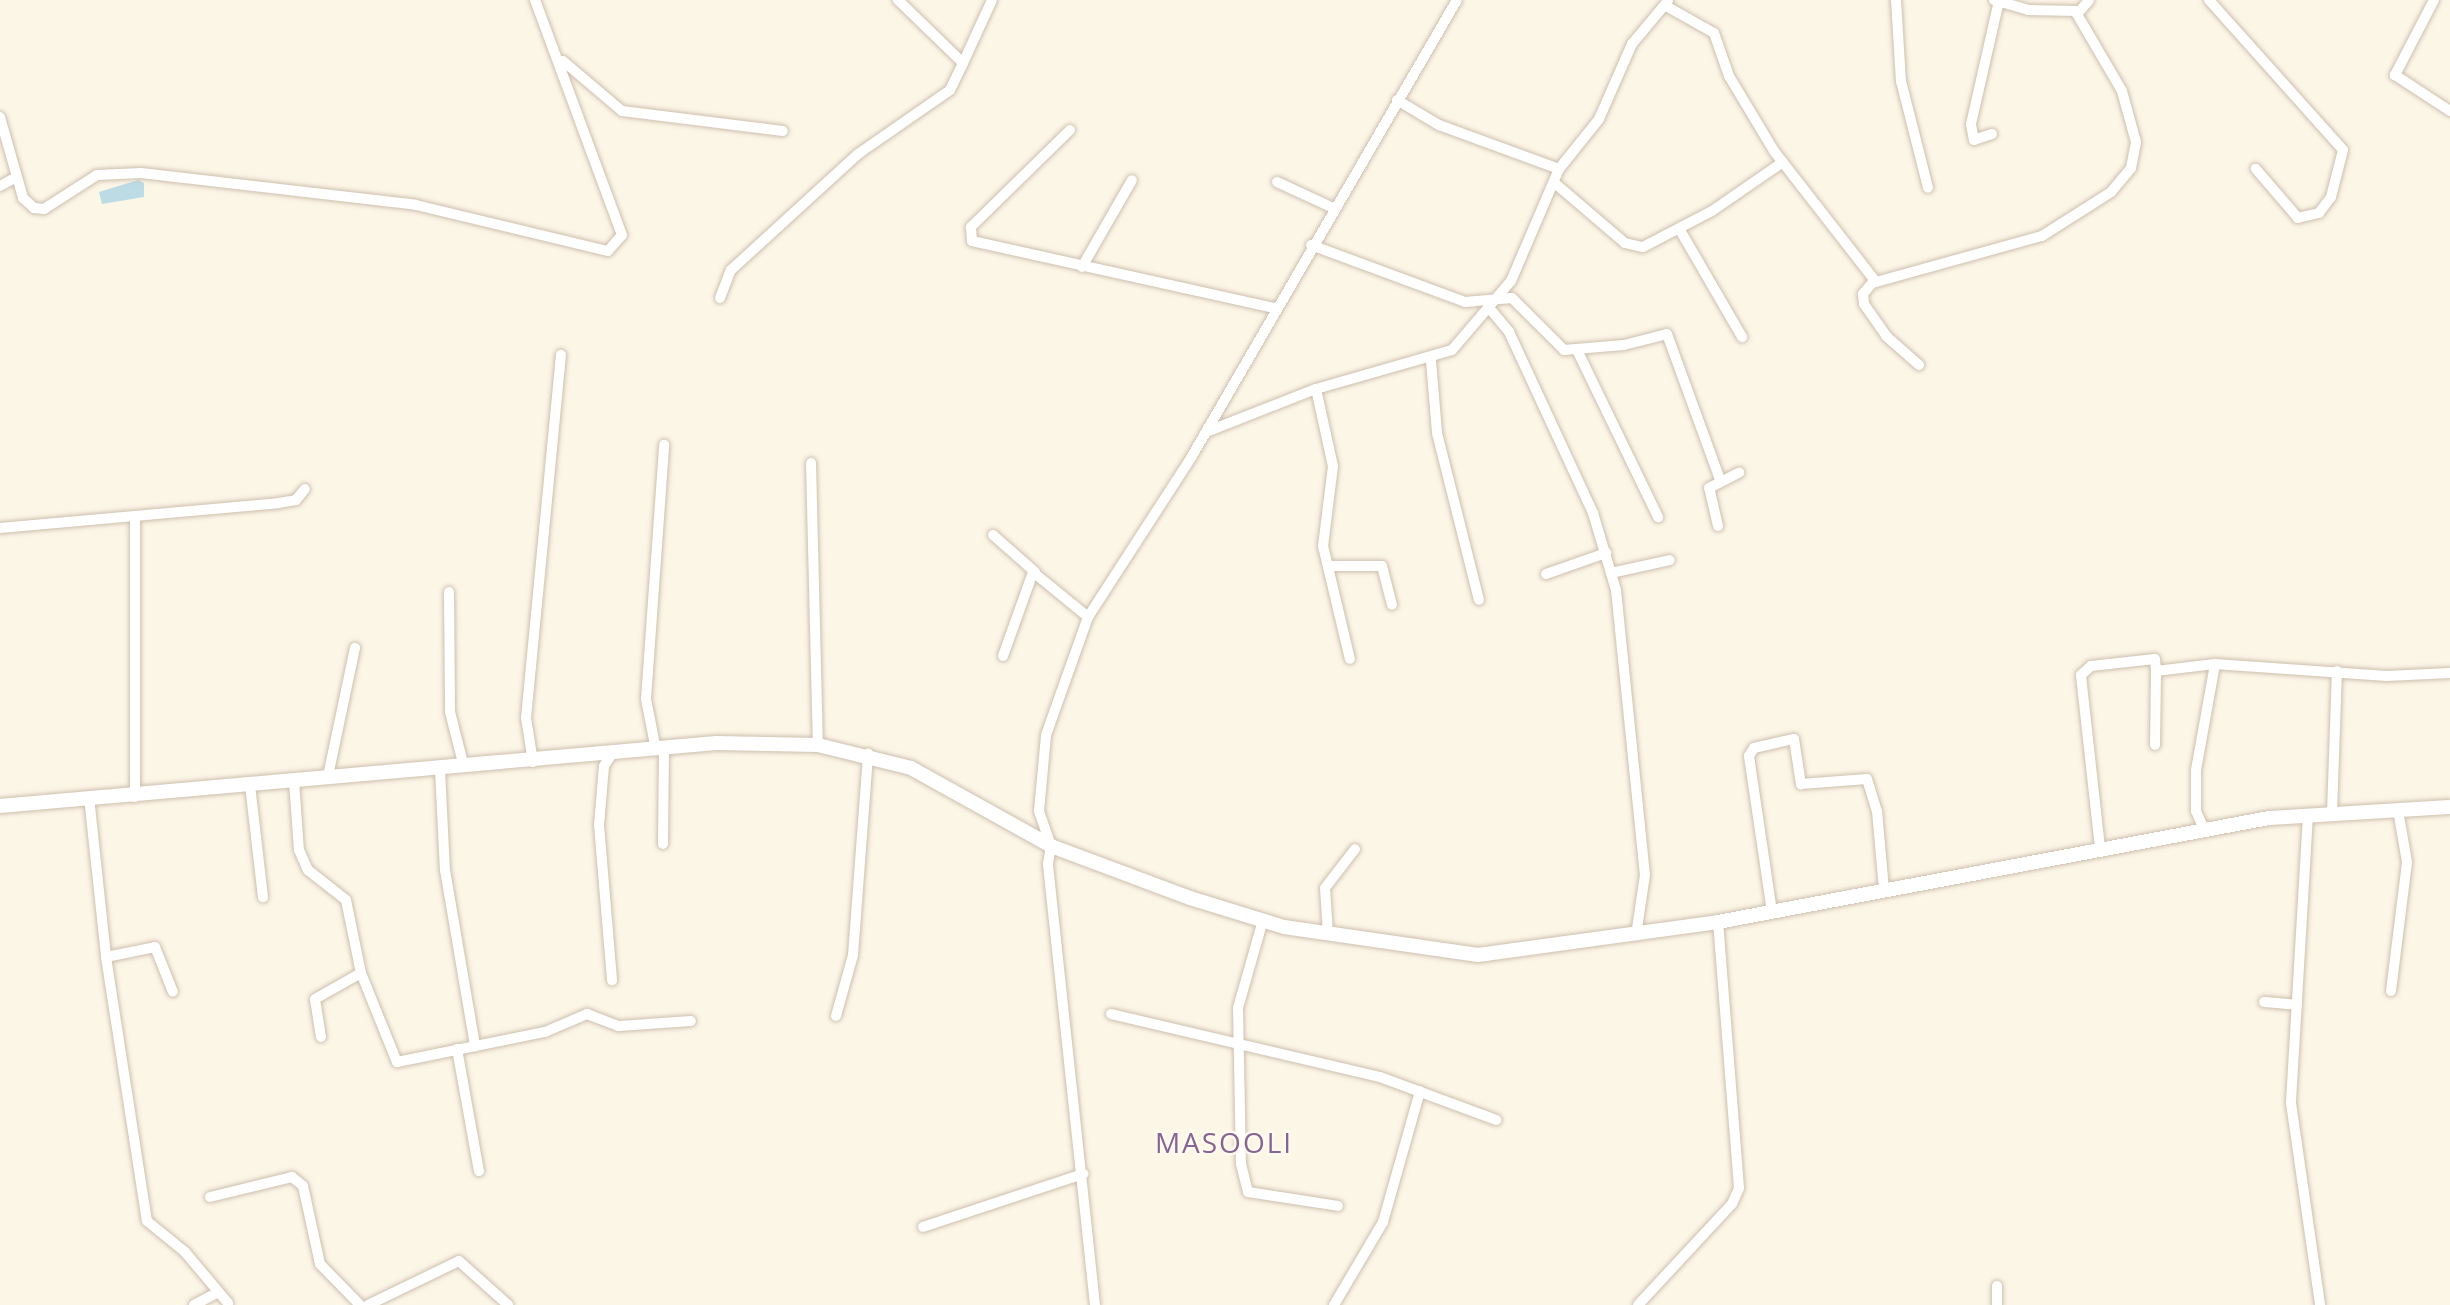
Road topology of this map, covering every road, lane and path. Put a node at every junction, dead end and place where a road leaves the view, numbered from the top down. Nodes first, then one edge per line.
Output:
1 (535, 0) edge
2 (898, 0) edge
3 (992, 0) edge
4 (1457, 0) edge
5 (1896, 0) edge
6 (2089, 0) edge
7 (2209, 0) edge
8 (2434, 0) edge
9 (1996, 1) edge
10 (1668, 3) edge
11 (2077, 11) junction
12 (561, 60) junction
13 (963, 63) junction
14 (1397, 100) junction
15 (2450, 111) edge
16 (0, 117) edge
17 (783, 131) dead end
18 (1070, 131) dead end
19 (1992, 134) dead end
20 (1783, 162) junction
21 (1559, 169) junction
22 (2256, 169) dead end
23 (16, 177) junction
24 (1132, 180) dead end
25 (1277, 182) dead end
26 (1557, 185) junction
27 (0, 186) edge
28 (1928, 188) dead end
29 (1331, 207) junction
30 (1680, 230) junction
31 (1311, 245) junction
32 (1082, 267) junction
33 (1873, 282) junction
34 (1502, 295) junction
35 (720, 298) dead end
36 (1275, 308) junction
37 (1490, 309) junction
38 (1742, 337) dead end
39 (1577, 350) junction
40 (561, 355) dead end
41 (1431, 361) junction
42 (1919, 365) dead end
43 (1316, 389) junction
44 (1206, 432) junction
45 (664, 446) dead end
46 (811, 463) dead end
47 (1739, 473) dead end
48 (1720, 480) junction
49 (305, 489) dead end
50 (1658, 517) dead end
51 (135, 519) junction
52 (1718, 526) dead end
53 (0, 528) edge
54 (993, 535) dead end
55 (1606, 553) junction
56 (1670, 560) dead end
57 (1329, 566) junction
58 (1035, 572) junction
59 (1611, 573) junction
60 (1546, 574) dead end
61 (449, 592) dead end
62 (1479, 600) dead end
63 (1392, 605) dead end
64 (1088, 617) junction
65 (355, 648) dead end
66 (1003, 656) dead end
67 (1350, 659) dead end
68 (2215, 664) junction
69 (2156, 671) junction
70 (2337, 671) junction
71 (2450, 673) edge
72 (818, 745) junction
73 (2155, 745) dead end
74 (660, 750) junction
75 (611, 754) junction
76 (868, 754) junction
77 (533, 762) junction
78 (464, 767) junction
79 (440, 769) junction
80 (328, 776) junction
81 (294, 780) junction
82 (250, 785) junction
83 (89, 797) junction
84 (135, 797) junction
85 (0, 806) edge
86 (2450, 807) edge
87 (2398, 810) junction
88 (2332, 813) junction
89 (2308, 815) junction
90 (2204, 829) junction
91 (663, 844) dead end
92 (1051, 846) junction
93 (2100, 848) junction
94 (1355, 849) dead end
95 (1884, 889) junction
96 (263, 897) dead end
97 (1772, 912) junction
98 (1263, 920) junction
99 (1718, 922) junction
100 (1328, 934) junction
101 (1636, 936) junction
102 (106, 957) junction
103 (361, 973) junction
104 (612, 980) dead end
105 (2391, 991) dead end
106 (173, 992) dead end
107 (2264, 1002) dead end
108 (2297, 1005) junction
109 (1111, 1014) dead end
110 (836, 1016) dead end
111 (691, 1021) dead end
112 (321, 1037) dead end
113 (1236, 1041) junction
114 (475, 1046) junction
115 (457, 1049) junction
116 (1420, 1091) junction
117 (1496, 1120) dead end
118 (479, 1171) dead end
119 (1083, 1174) junction
120 (210, 1197) dead end
121 (1338, 1206) dead end
122 (923, 1227) dead end
123 (1997, 1286) dead end
124 (218, 1292) junction
125 (228, 1303) dead end
126 (194, 1305) edge
127 (360, 1305) edge
128 (368, 1305) edge
129 (508, 1305) edge
130 (1095, 1305) edge
131 (1334, 1305) edge
132 (1639, 1305) edge
133 (1997, 1305) edge
134 (2320, 1305) edge

1 - 12 street
2 - 13 street
3 - 13 street
4 - 14 street
5 - 28 street
6 - 11 street
7 - 22 street
8 - 15 street
9 - 11 street
9 - 19 street
10 - 20 street
10 - 21 street
11 - 33 street
12 - 17 street
12 - 23 street
13 - 35 street
14 - 21 street
14 - 29 street
16 - 23 street
18 - 32 street
20 - 30 street
20 - 33 street
21 - 26 street
23 - 27 street
24 - 32 street
25 - 29 street
26 - 30 street
26 - 34 street
29 - 31 street
30 - 38 street
31 - 34 street
31 - 36 street
32 - 36 street
33 - 42 street
34 - 37 street
34 - 39 street
36 - 44 street
37 - 41 street
37 - 55 street
39 - 48 street
39 - 50 street
40 - 77 street
41 - 43 street
41 - 62 street
43 - 44 street
43 - 57 street
44 - 64 street
45 - 74 street
46 - 72 street
47 - 48 street
48 - 52 street
49 - 51 street
51 - 53 street
51 - 84 street
54 - 58 street
55 - 59 street
55 - 60 street
56 - 59 street
57 - 63 street
57 - 67 street
58 - 64 street
58 - 66 street
59 - 101 street
61 - 78 street
64 - 92 street
65 - 80 street
68 - 69 street
68 - 70 street
68 - 90 street
69 - 73 street
69 - 93 street
70 - 71 street
70 - 88 street
72 - 74 street
72 - 76 street
74 - 75 street
74 - 91 street
75 - 77 street
75 - 104 street
76 - 92 street
76 - 110 street
77 - 78 street
78 - 79 street
79 - 80 street
79 - 114 street
80 - 81 street
81 - 82 street
81 - 103 street
82 - 84 street
82 - 96 street
83 - 84 street
83 - 85 street
83 - 102 street
86 - 87 street
87 - 88 street
87 - 105 street
88 - 89 street
89 - 90 street
89 - 108 street
90 - 93 street
92 - 98 street
92 - 119 street
93 - 95 street
94 - 100 street
95 - 97 street
95 - 97 street
97 - 99 street
98 - 100 street
98 - 113 street
99 - 101 street
99 - 132 street
100 - 101 street
102 - 106 street
102 - 124 street
103 - 112 street
103 - 115 street
107 - 108 street
108 - 134 street
109 - 113 street
111 - 114 street
113 - 116 street
113 - 121 street
114 - 115 street
115 - 118 street
116 - 117 street
116 - 131 street
119 - 122 street
119 - 130 street
120 - 127 street
123 - 133 street
124 - 125 street
124 - 126 street
128 - 129 street

